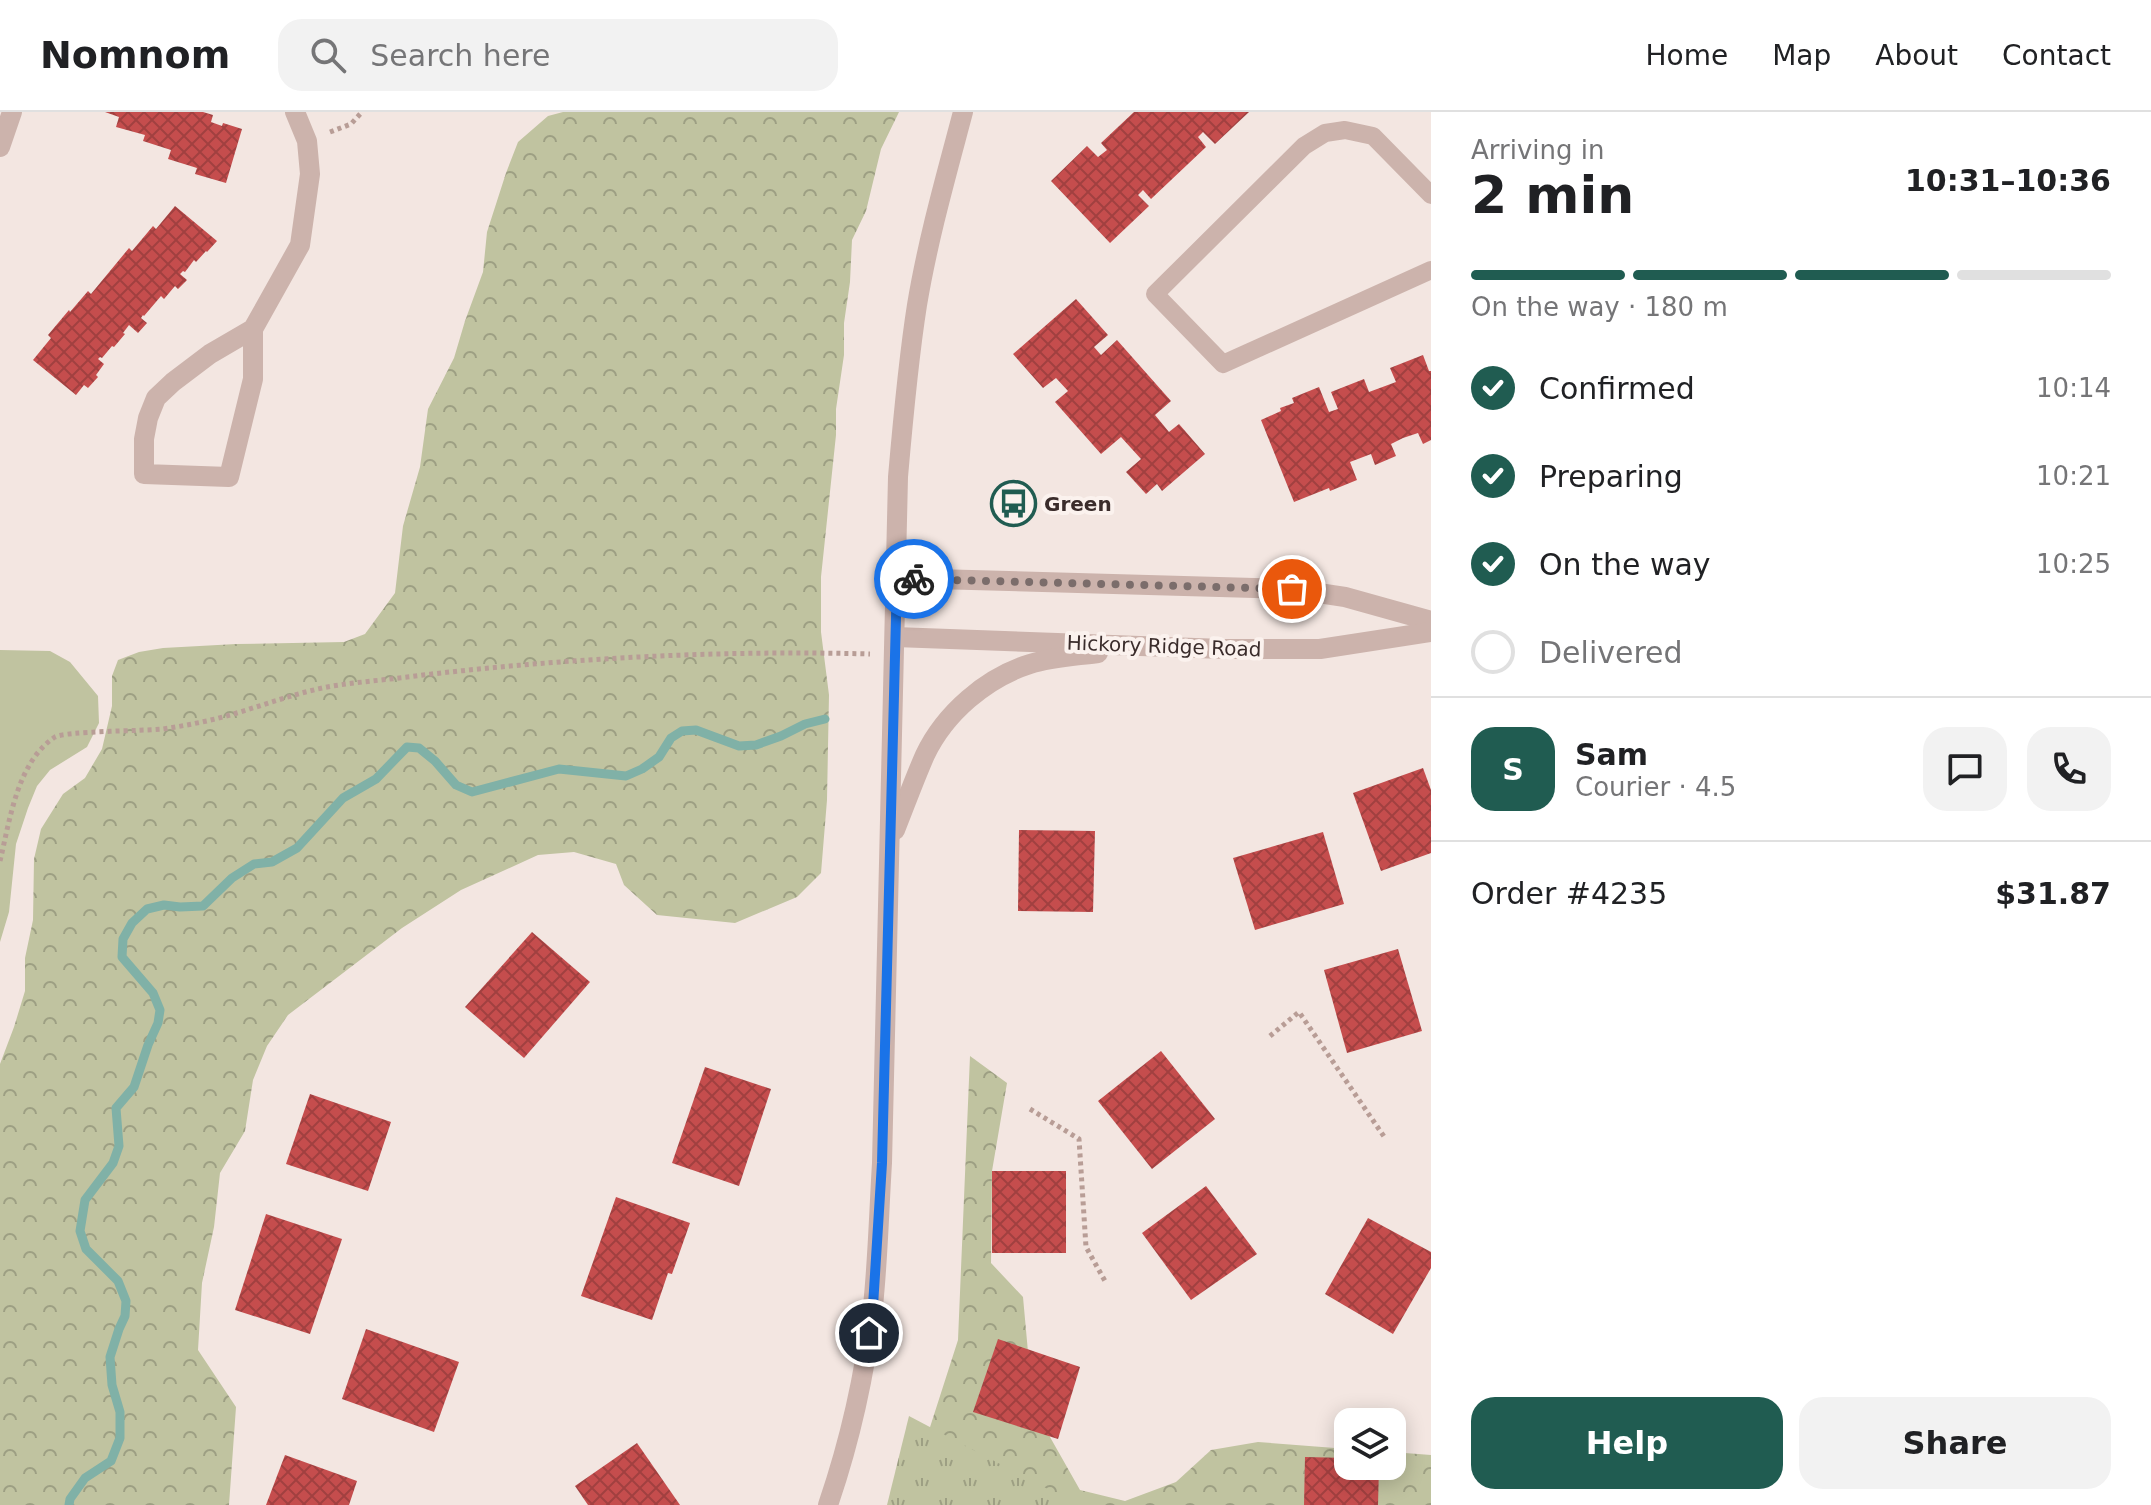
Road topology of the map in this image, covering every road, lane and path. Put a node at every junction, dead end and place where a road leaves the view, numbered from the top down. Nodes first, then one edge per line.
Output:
1 (12, 112) edge
2 (295, 112) edge
3 (362, 112) edge
4 (963, 112) edge
5 (307, 141) junction
6 (0, 147) edge
7 (1431, 195) edge
8 (1431, 270) edge
9 (253, 329) junction
10 (897, 578) junction
11 (1431, 621) edge
12 (1431, 632) edge
13 (895, 646) junction
14 (1144, 646) junction
15 (890, 841) junction
16 (0, 861) edge
17 (1270, 1036) dead end
18 (1030, 1109) dead end
19 (1385, 1138) dead end
20 (1105, 1281) dead end
21 (828, 1505) edge

1 - 6 street
2 - 5 street
3 - 5 path
4 - 10 street
5 - 9 street
7 - 8 lane
9 - 9 street
10 - 11 street
10 - 13 street
12 - 14 street, Hickory Ridge Road
13 - 14 street, Hickory Ridge Road
13 - 15 street
13 - 16 path
14 - 15 street
15 - 21 street
17 - 19 path
18 - 20 path

